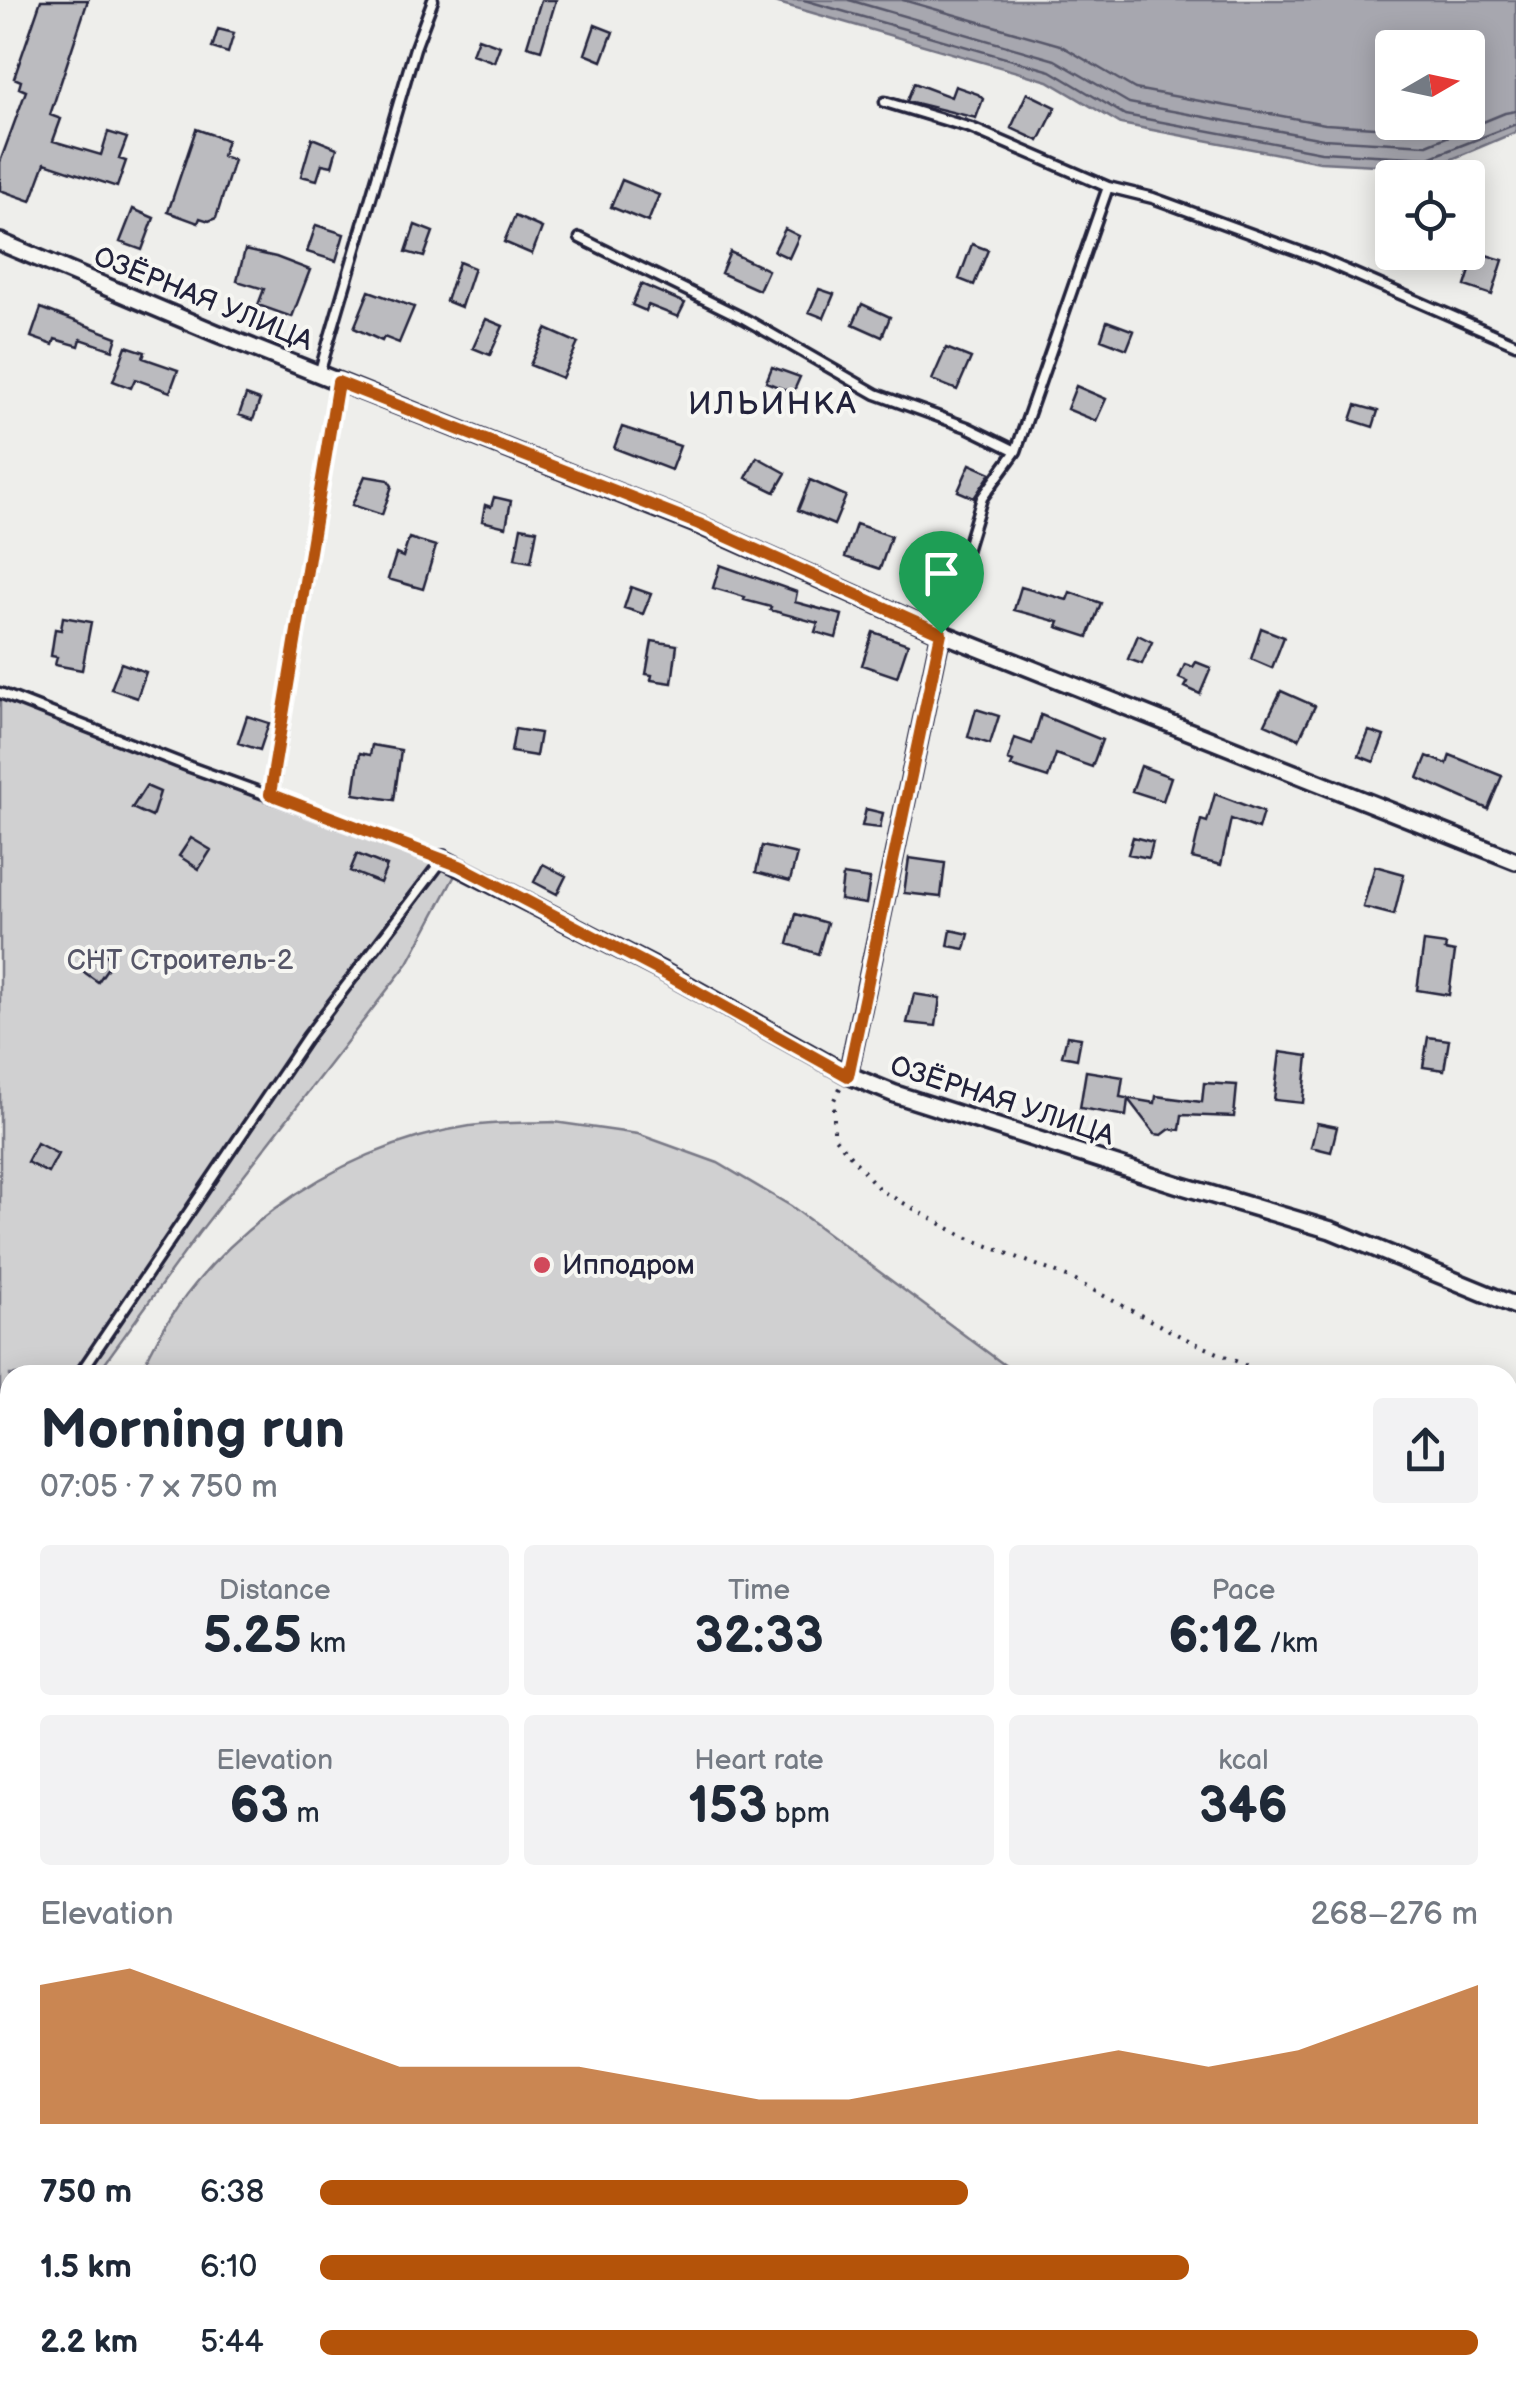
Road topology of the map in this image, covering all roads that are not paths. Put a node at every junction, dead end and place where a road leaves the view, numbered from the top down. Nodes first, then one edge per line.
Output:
1 (433, 0) edge
2 (884, 102) dead end
3 (1108, 186) junction
4 (580, 238) dead end
5 (0, 242) edge
6 (1516, 344) edge
7 (319, 374) junction
8 (338, 382) junction
9 (1016, 451) junction
10 (941, 633) junction
11 (0, 692) edge
12 (270, 794) junction
13 (443, 860) junction
14 (1516, 861) edge
15 (848, 1076) junction
16 (1516, 1306) edge
17 (85, 1365) edge

1 - 7 lane
2 - 3 lane
3 - 6 lane
3 - 9 lane
4 - 9 lane
5 - 7 street, ОЗЁРНАЯ УЛИЦА
7 - 8 street, ОЗЁРНАЯ УЛИЦА
8 - 10 street, ОЗЁРНАЯ УЛИЦА
8 - 12 lane
9 - 10 lane
10 - 14 street, ОЗЁРНАЯ УЛИЦА
10 - 15 street
11 - 12 lane
12 - 13 lane
13 - 15 street, ОЗЁРНАЯ УЛИЦА
13 - 17 lane
15 - 16 street, ОЗЁРНАЯ УЛИЦА

